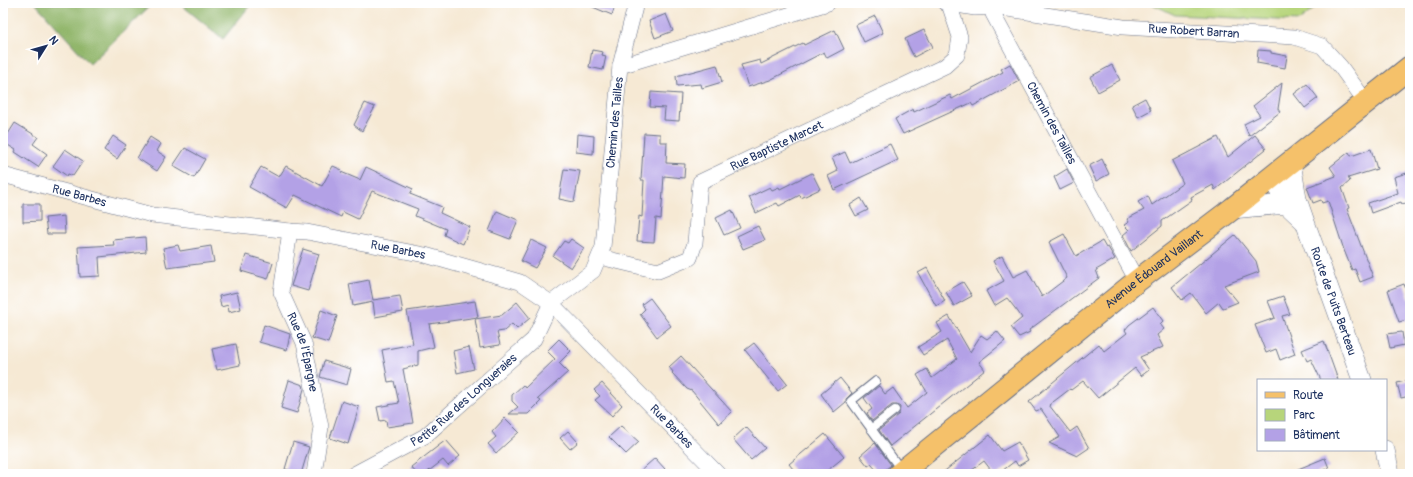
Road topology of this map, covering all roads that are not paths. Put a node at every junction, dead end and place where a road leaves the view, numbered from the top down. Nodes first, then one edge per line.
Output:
1 (636, 3) edge
2 (828, 3) edge
3 (946, 3) edge
4 (949, 4) edge
5 (995, 5) edge
6 (620, 66) junction
7 (1410, 67) edge
8 (1366, 102) junction
9 (1291, 162) junction
10 (3, 175) edge
11 (1272, 177) junction
12 (1292, 202) junction
13 (1232, 209) junction
14 (290, 231) junction
15 (600, 257) junction
16 (1137, 281) junction
17 (551, 302) junction
18 (1362, 379) edge
19 (876, 381) dead end
20 (895, 410) dead end
21 (871, 429) junction
22 (1385, 451) edge
23 (901, 473) edge
24 (314, 474) edge
25 (354, 474) edge
26 (718, 474) edge
27 (1390, 474) edge

1 - 6 street
2 - 6 street, Chemin des Tailles
3 - 4 street
4 - 5 street
4 - 15 street, Rue Baptiste Marcet
5 - 8 street, Rue Robert Barran
5 - 16 street, Chemin des Tailles
6 - 15 street, Chemin des Tailles
7 - 8 main road, Avenue Édouard Vaillant
8 - 9 main road, Avenue Édouard Vaillant
9 - 11 main road, Avenue Édouard Vaillant
9 - 12 street
10 - 14 street, Rue Barbes
11 - 12 street
11 - 13 main road, Avenue Édouard Vaillant
12 - 13 street
12 - 18 street, Route de Puits Berteau
13 - 16 main road, Avenue Édouard Vaillant
14 - 17 street, Rue Barbes
14 - 24 street, Rue de l'Épargne
15 - 17 street, Chemin des Tailles
16 - 23 main road, Avenue Édouard Vaillant
17 - 25 street, Petite Rue des Longueraies
17 - 26 street, Rue Barbes
19 - 21 lane
20 - 21 lane
21 - 23 lane
22 - 27 street

